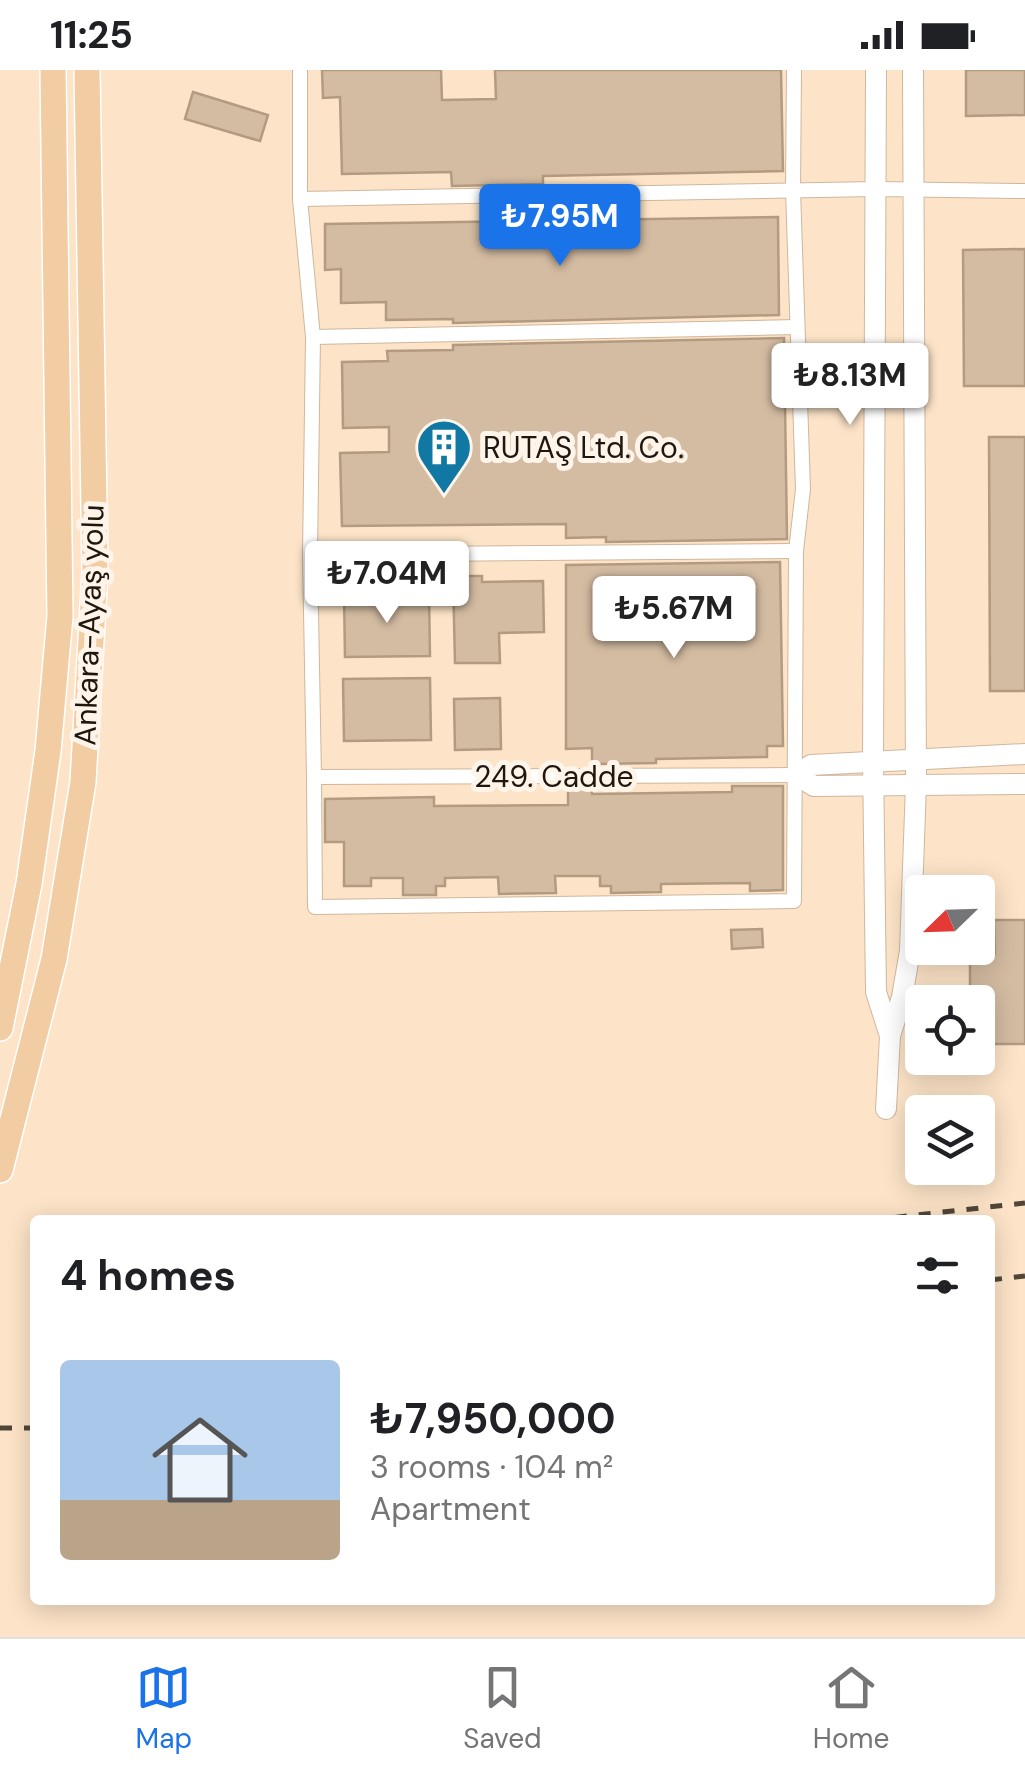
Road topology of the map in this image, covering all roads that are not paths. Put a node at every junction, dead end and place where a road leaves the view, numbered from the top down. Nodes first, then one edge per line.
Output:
1 (53, 70) edge
2 (86, 70) edge
3 (300, 70) edge
4 (794, 70) edge
5 (876, 70) edge
6 (912, 70) edge
7 (876, 189) junction
8 (794, 190) junction
9 (912, 190) junction
10 (1025, 190) edge
11 (300, 199) junction
12 (797, 327) junction
13 (314, 337) junction
14 (796, 552) junction
15 (310, 555) junction
16 (1025, 754) edge
17 (917, 758) junction
18 (872, 759) junction
19 (796, 774) junction
20 (314, 777) junction
21 (916, 784) junction
22 (1025, 784) edge
23 (874, 786) junction
24 (0, 1028) edge
25 (890, 1036) junction
26 (886, 1109) dead end
27 (0, 1170) edge

1 - 24 highway, Ankara-Ayaş yolu
2 - 27 highway, Ankara-Ayaş yolu
3 - 11 street
4 - 8 street
5 - 7 street
6 - 9 street
7 - 8 street
7 - 9 street
7 - 18 street
8 - 11 street
8 - 12 street
9 - 10 street
9 - 17 street
11 - 13 street
12 - 13 street
12 - 14 street
13 - 15 street
14 - 15 street
14 - 19 street
15 - 20 street
16 - 17 street
17 - 18 street
17 - 21 street
18 - 19 street
18 - 23 street
19 - 20 street, 249. Cadde
19 - 20 street
19 - 23 street
21 - 22 street
21 - 23 street
21 - 25 street
23 - 25 street
25 - 26 street

